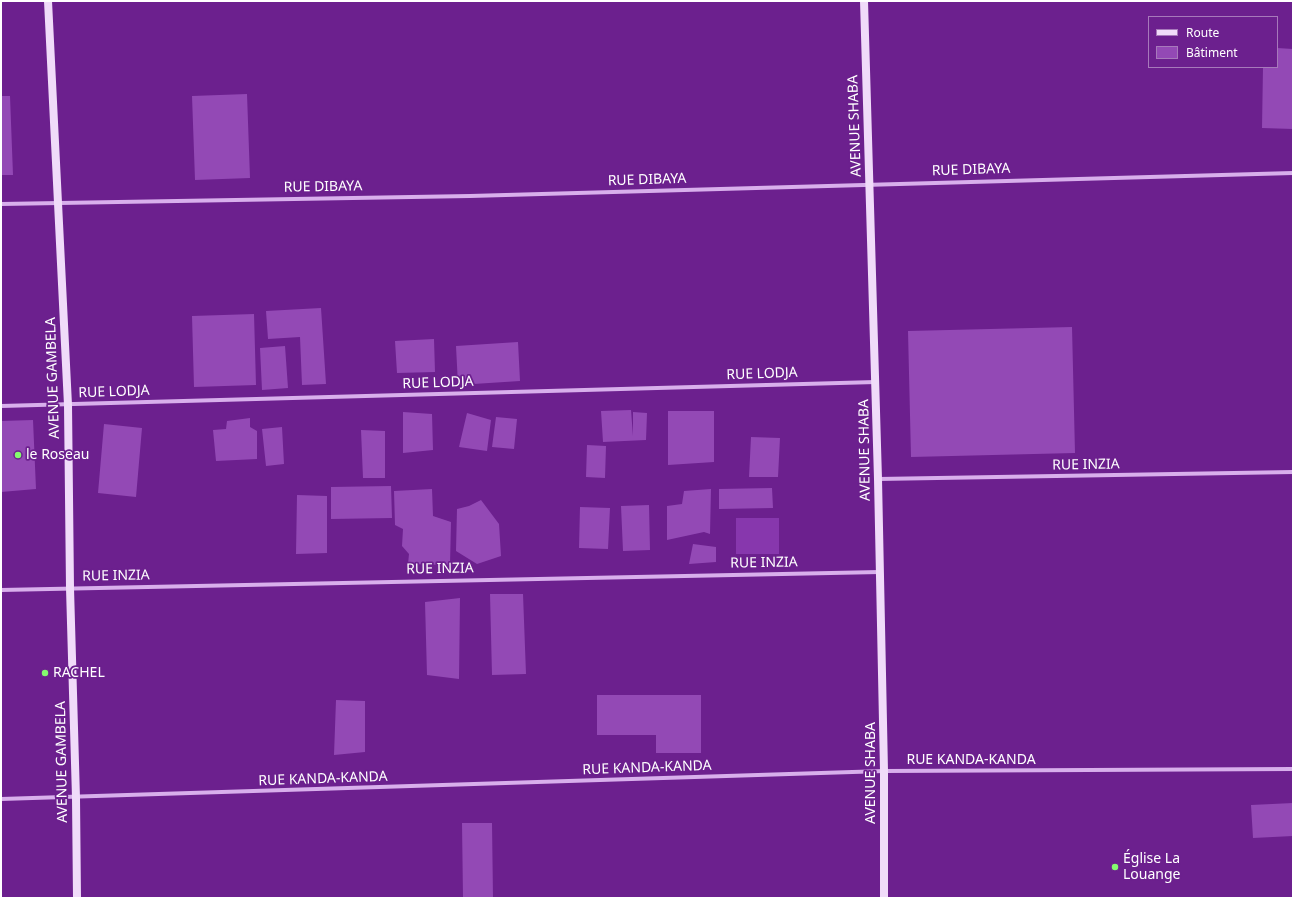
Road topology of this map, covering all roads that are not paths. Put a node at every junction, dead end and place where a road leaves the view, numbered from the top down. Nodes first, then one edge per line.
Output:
1 (48, 1) edge
2 (864, 1) edge
3 (1293, 173) edge
4 (870, 184) junction
5 (57, 203) junction
6 (1, 204) edge
7 (876, 382) junction
8 (68, 405) junction
9 (1, 406) edge
10 (1293, 472) edge
11 (878, 479) junction
12 (880, 572) junction
13 (70, 588) junction
14 (1, 590) edge
15 (1293, 769) edge
16 (884, 771) junction
17 (76, 798) junction
18 (1, 799) edge
19 (77, 898) edge
20 (884, 898) edge

1 - 5 street, AVENUE GAMBELA
2 - 4 street, AVENUE SHABA
3 - 4 street, RUE DIBAYA
4 - 5 street, RUE DIBAYA
4 - 7 street, AVENUE SHABA
5 - 6 street, RUE DIBAYA
5 - 8 street, AVENUE GAMBELA
7 - 8 street, RUE LODJA
7 - 11 street, AVENUE SHABA
8 - 9 street, RUE LODJA
8 - 13 street, AVENUE GAMBELA
10 - 11 street, RUE INZIA
11 - 12 street, AVENUE SHABA
12 - 13 street, RUE INZIA
12 - 16 street, AVENUE SHABA
13 - 14 street, RUE INZIA
13 - 17 street, AVENUE GAMBELA
15 - 16 street, RUE KANDA-KANDA
16 - 17 street, RUE KANDA-KANDA
16 - 20 street, AVENUE SHABA
17 - 18 street, RUE KANDA-KANDA
17 - 19 street, AVENUE GAMBELA

